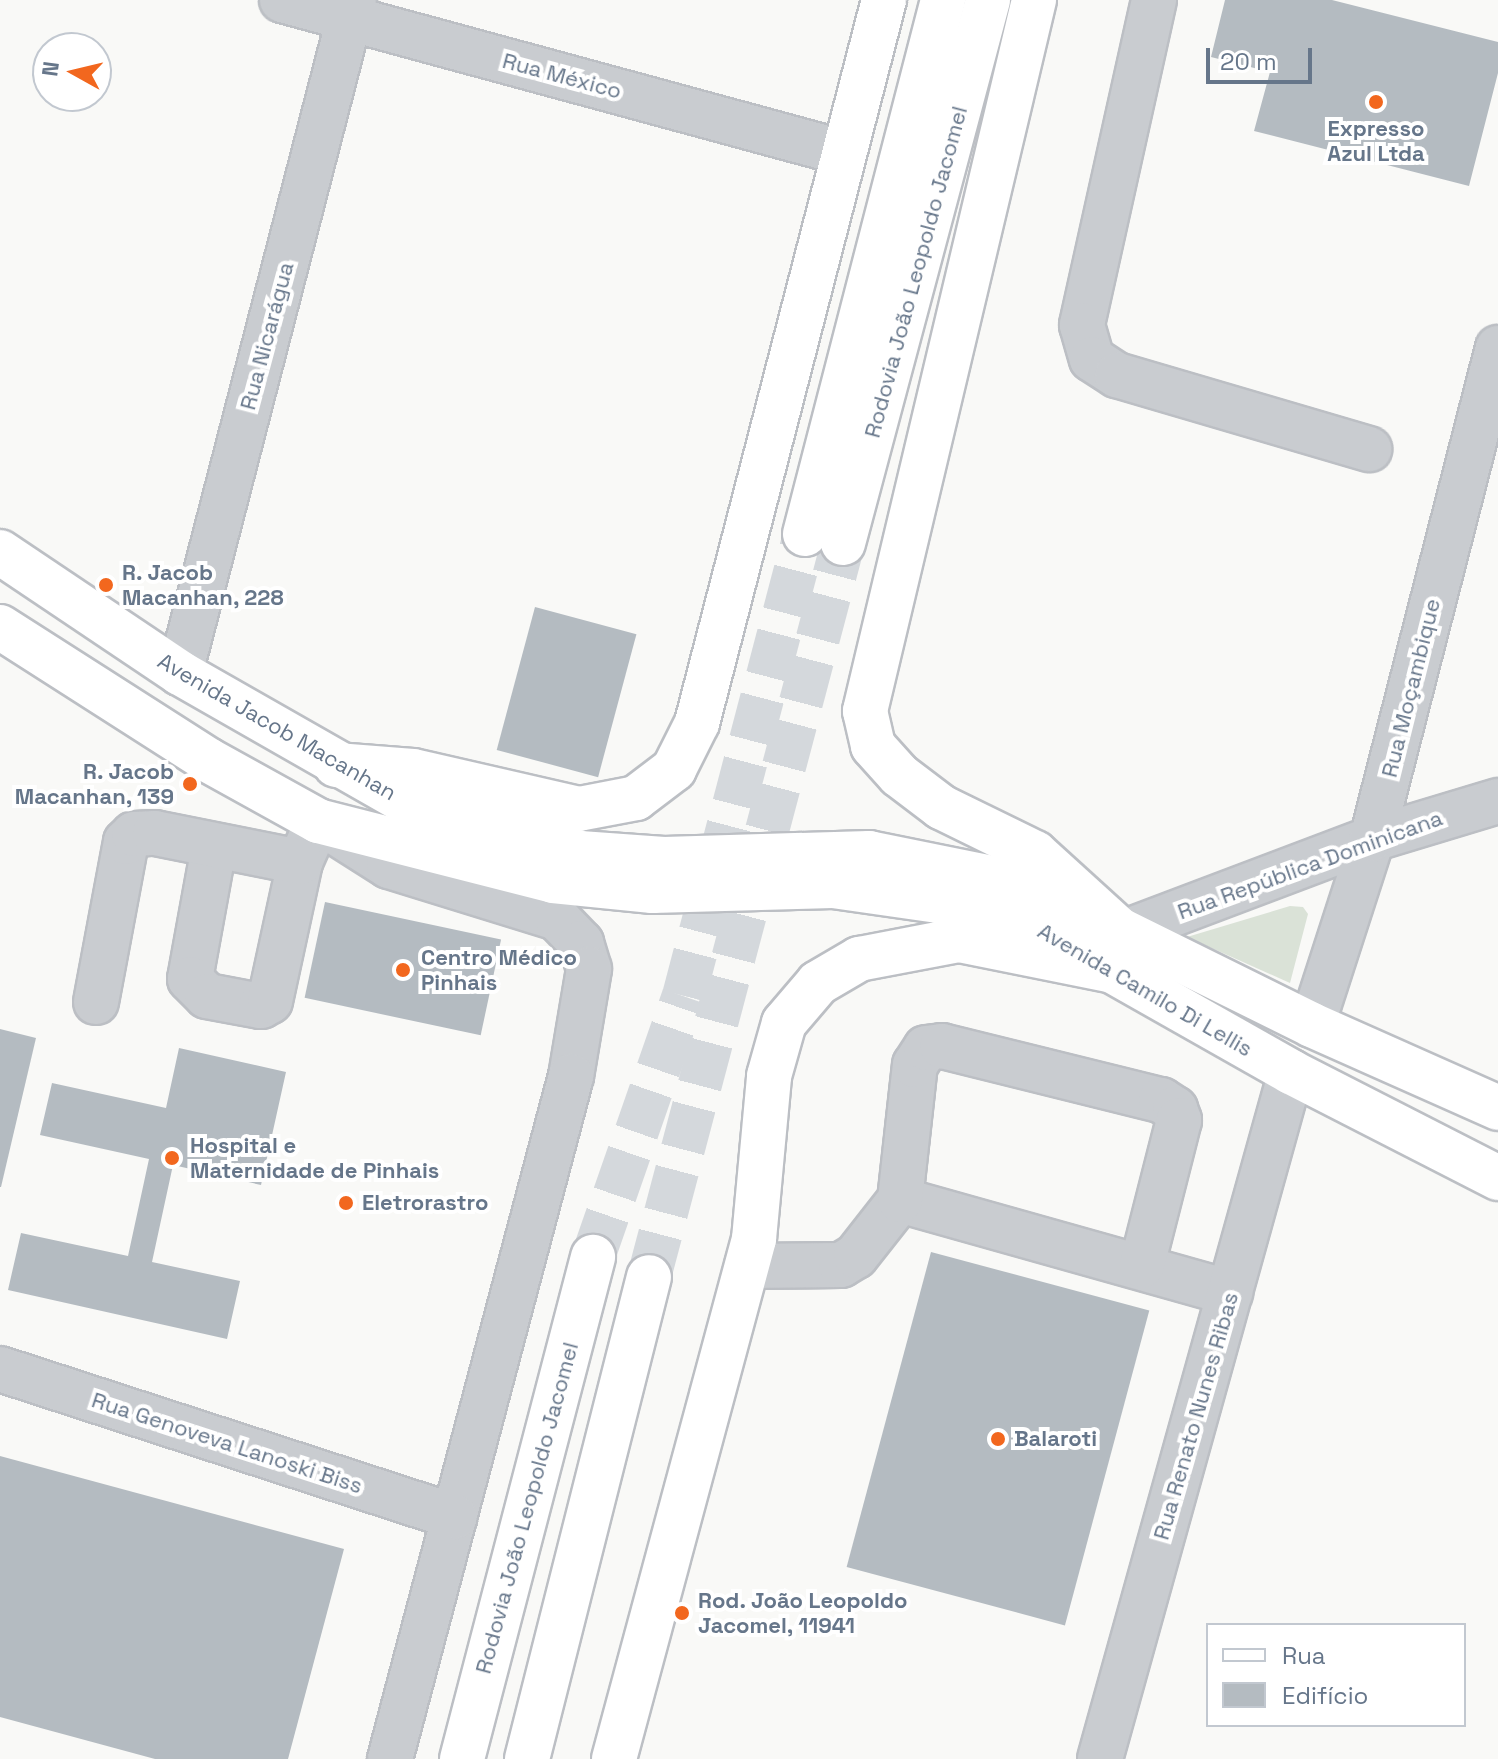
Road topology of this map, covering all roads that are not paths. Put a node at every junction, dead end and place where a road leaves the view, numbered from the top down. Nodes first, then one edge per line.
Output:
1 (282, 0) edge
2 (884, 0) edge
3 (943, 0) edge
4 (988, 0) edge
5 (1034, 0) edge
6 (1154, 0) edge
7 (351, 9) edge
8 (841, 152) junction
9 (1498, 348) edge
10 (1369, 449) dead end
11 (0, 552) edge
12 (0, 627) edge
13 (180, 673) junction
14 (336, 765) junction
15 (1498, 801) edge
16 (318, 821) junction
17 (1372, 839) junction
18 (214, 847) junction
19 (300, 862) junction
20 (720, 873) junction
21 (1115, 951) junction
22 (96, 1002) dead end
23 (1312, 1025) junction
24 (1291, 1072) junction
25 (1498, 1108) edge
26 (1498, 1178) edge
27 (900, 1200) junction
28 (593, 1257) tunnel mouth
29 (1142, 1265) junction
30 (747, 1266) junction
31 (649, 1277) tunnel mouth
32 (1230, 1293) junction
33 (0, 1369) edge
34 (455, 1517) junction
35 (390, 1759) edge
36 (462, 1759) edge
37 (527, 1759) edge
38 (614, 1759) edge
39 (1100, 1759) edge

1 - 7 street, Rua México
2 - 8 main road
3 - 4 main road, Rodovia João Leopoldo Jacomel
5 - 21 main road
6 - 10 street
7 - 8 street, Rua México
7 - 13 street, Rua Nicarágua
8 - 14 main road
9 - 17 street, Rua Moçambique
11 - 13 main road, Avenida Jacob Macanhan
12 - 16 main road, Avenida Jacob Macanhan
13 - 14 main road, Avenida Jacob Macanhan
14 - 20 main road, Avenida Jacob Macanhan
15 - 17 street, Rua República Dominicana
16 - 19 street
16 - 20 main road, Avenida Jacob Macanhan
16 - 34 street
17 - 21 street, Rua República Dominicana
17 - 23 street, Rua Moçambique
18 - 19 street
18 - 19 street
18 - 22 street
20 - 21 main road, Avenida Camilo Di Lellis
21 - 23 main road, Avenida Camilo Di Lellis
21 - 24 main road, Avenida Camilo Di Lellis
21 - 30 main road
23 - 25 main road, Avenida Camilo Di Lellis
24 - 26 main road, Avenida Camilo Di Lellis
24 - 32 street, Rua Renato Nunes Ribas
27 - 29 street
27 - 29 street
27 - 30 street
28 - 36 main road, Rodovia João Leopoldo Jacomel
29 - 32 street
30 - 38 main road
31 - 37 main road
32 - 39 street, Rua Renato Nunes Ribas
33 - 34 street, Rua Genoveva Lanoski Biss
34 - 35 street

